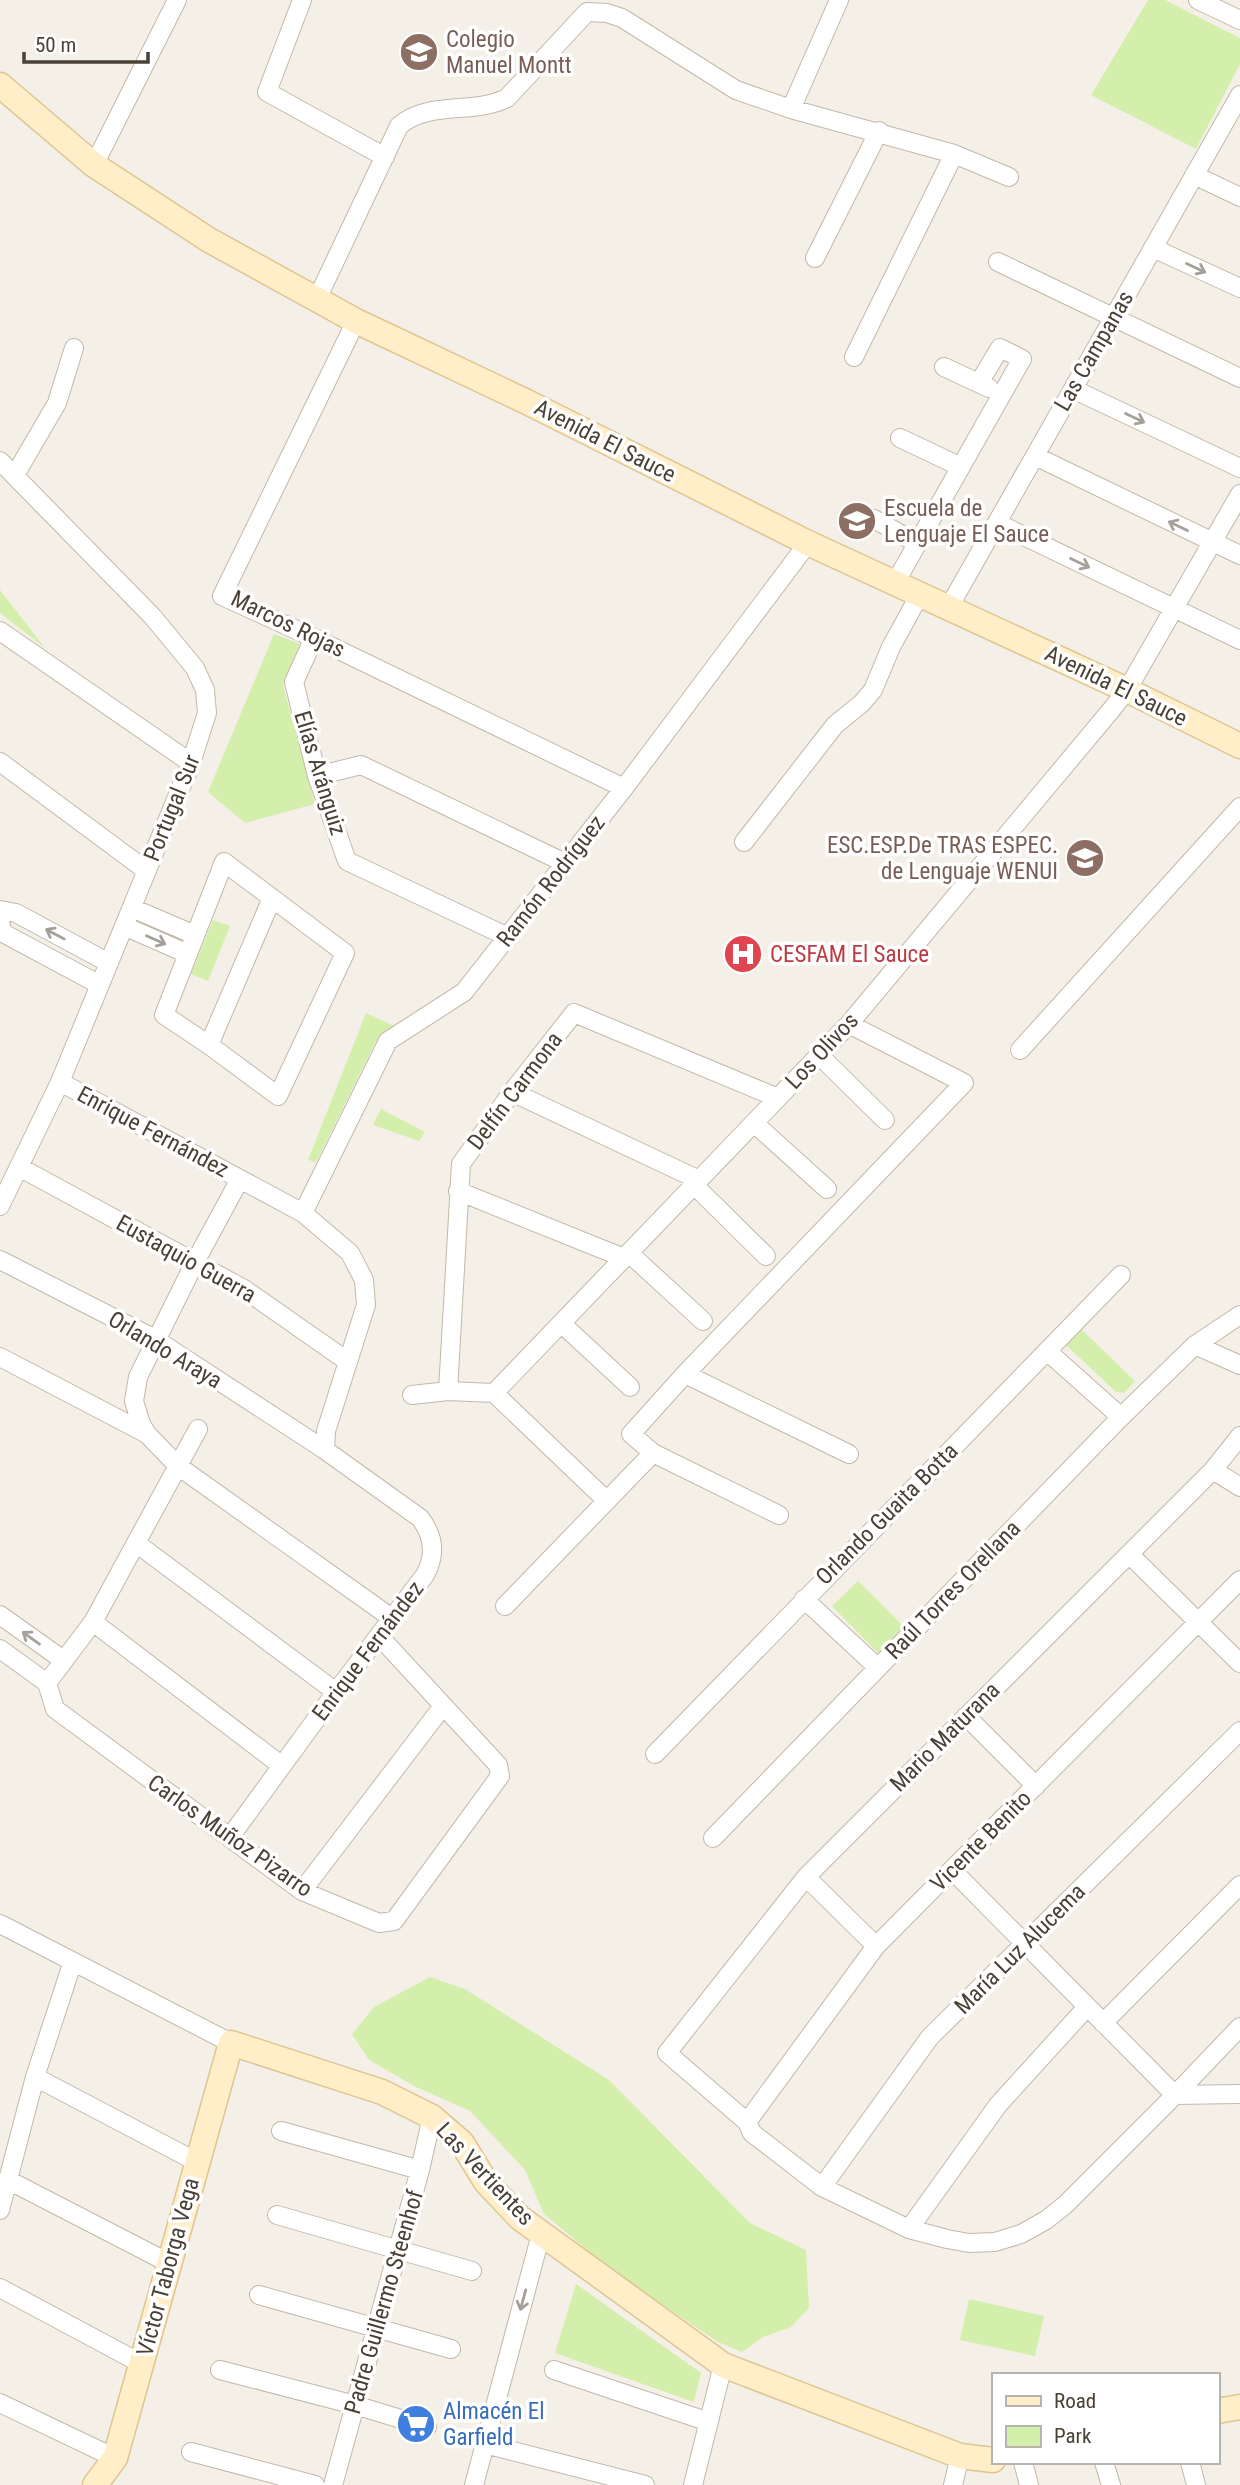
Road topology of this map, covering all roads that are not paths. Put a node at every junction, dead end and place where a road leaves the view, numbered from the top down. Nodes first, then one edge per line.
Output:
1 (177, 0) edge
2 (302, 0) edge
3 (839, 0) edge
4 (1198, 0) edge
5 (1240, 20) edge
6 (0, 85) edge
7 (1238, 103) edge
8 (791, 109) junction
9 (879, 131) junction
10 (954, 154) junction
11 (385, 157) junction
12 (94, 165) junction
13 (1194, 175) junction
14 (1009, 177) dead end
15 (1240, 197) edge
16 (1153, 248) junction
17 (816, 258) dead end
18 (998, 262) dead end
19 (1240, 288) edge
20 (317, 299) junction
21 (1113, 318) junction
22 (356, 321) junction
23 (74, 348) dead end
24 (854, 357) dead end
25 (944, 367) dead end
26 (1240, 378) edge
27 (979, 383) junction
28 (1073, 389) junction
29 (1002, 394) junction
30 (900, 438) dead end
31 (1035, 456) junction
32 (0, 461) edge
33 (961, 467) junction
34 (1240, 468) edge
35 (15, 475) junction
36 (1240, 494) edge
37 (874, 519) dead end
38 (997, 523) junction
39 (1212, 542) junction
40 (808, 543) junction
41 (918, 544) junction
42 (1240, 555) edge
43 (895, 583) junction
44 (920, 594) junction
45 (949, 607) junction
46 (1174, 608) junction
47 (0, 633) edge
48 (314, 638) junction
49 (1240, 640) edge
50 (1127, 690) junction
51 (1240, 746) edge
52 (0, 762) edge
53 (191, 763) junction
54 (317, 776) junction
55 (624, 788) junction
56 (1240, 807) edge
57 (744, 842) dead end
58 (565, 863) junction
59 (147, 872) junction
60 (272, 898) junction
61 (132, 908) junction
62 (4, 923) edge
63 (124, 926) junction
64 (195, 935) junction
65 (508, 937) junction
66 (188, 954) junction
67 (109, 963) junction
68 (100, 985) junction
69 (849, 1024) junction
70 (209, 1045) junction
71 (1020, 1049) dead end
72 (819, 1055) junction
73 (60, 1082) junction
74 (512, 1092) junction
75 (778, 1098) junction
76 (885, 1120) dead end
77 (754, 1123) junction
78 (19, 1167) junction
79 (240, 1178) junction
80 (5, 1180) edge
81 (697, 1182) junction
82 (827, 1189) dead end
83 (458, 1191) junction
84 (0, 1206) edge
85 (303, 1213) junction
86 (766, 1255) dead end
87 (626, 1256) junction
88 (0, 1260) edge
89 (195, 1262) junction
90 (1121, 1275) dead end
91 (1240, 1315) edge
92 (703, 1321) dead end
93 (561, 1323) junction
94 (155, 1339) junction
95 (1195, 1345) junction
96 (1047, 1352) junction
97 (0, 1357) edge
98 (347, 1361) junction
99 (1240, 1366) edge
100 (685, 1374) junction
101 (630, 1387) dead end
102 (448, 1391) junction
103 (494, 1393) junction
104 (412, 1395) dead end
105 (1121, 1417) junction
106 (198, 1429) dead end
107 (147, 1434) junction
108 (1240, 1436) edge
109 (325, 1450) junction
110 (653, 1453) junction
111 (849, 1454) dead end
112 (178, 1466) junction
113 (1213, 1471) junction
114 (1240, 1487) edge
115 (607, 1501) junction
116 (779, 1515) dead end
117 (136, 1543) junction
118 (1129, 1554) junction
119 (1240, 1580) edge
120 (804, 1599) junction
121 (505, 1606) dead end
122 (0, 1615) edge
123 (393, 1619) junction
124 (93, 1622) junction
125 (1198, 1622) junction
126 (380, 1637) junction
127 (0, 1649) edge
128 (63, 1660) junction
129 (1240, 1663) edge
130 (877, 1668) junction
131 (47, 1683) junction
132 (336, 1692) junction
133 (443, 1706) junction
134 (966, 1716) junction
135 (1240, 1731) edge
136 (654, 1754) dead end
137 (282, 1766) junction
138 (1036, 1786) junction
139 (230, 1837) junction
140 (713, 1838) dead end
141 (952, 1870) junction
142 (806, 1877) junction
143 (1240, 1885) edge
144 (303, 1891) junction
145 (0, 1924) edge
146 (1025, 1944) junction
147 (876, 1947) junction
148 (72, 1964) junction
149 (1087, 2007) junction
150 (1103, 2023) junction
151 (1240, 2026) edge
152 (231, 2043) junction
153 (35, 2077) junction
154 (1240, 2094) edge
155 (1175, 2095) junction
156 (432, 2117) junction
157 (747, 2122) junction
158 (281, 2131) dead end
159 (197, 2162) junction
160 (420, 2170) junction
161 (8, 2180) junction
162 (822, 2187) junction
163 (0, 2210) edge
164 (277, 2215) dead end
165 (909, 2229) junction
166 (541, 2234) junction
167 (398, 2249) junction
168 (169, 2263) junction
169 (472, 2271) dead end
170 (0, 2288) edge
171 (259, 2295) dead end
172 (377, 2326) junction
173 (451, 2349) dead end
174 (142, 2364) junction
175 (723, 2365) junction
176 (220, 2370) dead end
177 (554, 2370) dead end
178 (0, 2403) edge
179 (355, 2405) junction
180 (709, 2423) junction
181 (427, 2427) dead end
182 (485, 2444) junction
183 (191, 2452) dead end
184 (960, 2456) junction
185 (115, 2459) junction
186 (992, 2460) edge
187 (1024, 2464) edge
188 (1105, 2464) edge
189 (1190, 2464) edge
190 (95, 2485) edge
191 (315, 2485) edge
192 (333, 2485) edge
193 (474, 2485) edge
194 (645, 2485) edge
195 (693, 2485) edge
196 (953, 2485) edge
197 (1029, 2485) edge
198 (1111, 2485) edge
199 (1196, 2485) edge

1 - 12 street
2 - 11 street
3 - 8 street
4 - 5 street
6 - 12 street, Avenida El Sauce
7 - 13 street, Las Campanas
8 - 9 street
8 - 11 street
9 - 10 street
9 - 17 street
10 - 14 street
10 - 24 street
11 - 20 street
12 - 20 street, Avenida El Sauce
13 - 15 street
13 - 16 street, Las Campanas
16 -> 19 street
16 - 21 street, Las Campanas
18 - 21 street
20 - 22 street, Avenida El Sauce
21 - 26 street
21 - 28 street, Las Campanas
22 - 40 street, Avenida El Sauce
22 - 48 street, Marcos Rojas
23 - 35 street
25 - 27 street
27 - 29 street
27 - 29 street
28 - 31 street, Las Campanas
28 -> 34 street
29 - 33 street
30 - 33 street
31 - 38 street, Las Campanas
39 -> 31 street
32 - 35 street, Portugal Sur
33 - 41 street
35 - 53 street, Portugal Sur
36 - 39 street, Los Olivos
37 - 41 street
38 - 45 street, Las Campanas
38 -> 46 street
39 - 42 street
39 - 46 street, Los Olivos
40 - 43 street, Avenida El Sauce
40 - 55 street, Ramón Rodríguez
41 - 43 street
43 - 44 street, Avenida El Sauce
44 - 45 street, Avenida El Sauce
44 - 57 street
45 - 50 street, Avenida El Sauce
46 - 49 street
46 - 50 street, Los Olivos
47 - 53 street
48 - 54 street, Elías Aránguiz
48 - 55 street, Marcos Rojas
50 - 51 street, Avenida El Sauce
50 - 69 street, Los Olivos
52 - 59 street
53 - 59 street, Portugal Sur
54 - 58 street
54 - 65 street, Elías Aránguiz
55 - 58 street, Ramón Rodríguez
56 - 71 street
58 - 65 street, Ramón Rodríguez
59 - 61 street, Portugal Sur
60 - 64 street
60 - 70 street
60 - 70 street
61 - 63 street, Portugal Sur
61 - 64 street
67 -> 62 street
62 - 68 street
63 -> 66 street
63 - 67 street, Portugal Sur
64 - 66 street
65 - 85 street, Ramón Rodríguez
66 - 70 street
67 - 68 street, Portugal Sur
68 - 73 street, Portugal Sur
69 - 72 street, Los Olivos
69 - 100 street
72 - 75 street, Los Olivos
72 - 76 street
73 - 78 street, Portugal Sur
73 - 79 street, Enrique Fernández
74 - 75 street, Delfín Carmona
74 - 81 street
74 - 83 street, Delfín Carmona
75 - 77 street, Los Olivos
77 - 81 street, Los Olivos
77 - 82 street
78 - 80 street, Portugal Sur
78 - 89 street, Eustaquio Guerra
79 - 85 street, Enrique Fernández
79 - 89 street
80 - 84 street, Portugal Sur
81 - 86 street
81 - 87 street, Los Olivos
83 - 87 street
83 - 102 street, Delfín Carmona
85 - 98 street, Enrique Fernández
87 - 92 street
87 - 93 street, Los Olivos
88 - 94 street, Orlando Araya
89 - 94 street
89 - 98 street, Eustaquio Guerra
90 - 96 street, Orlando Guaita Botta
91 - 95 street, Raúl Torres Orellana
93 - 101 street
93 - 103 street, Los Olivos
94 - 107 street
94 - 109 street, Orlando Araya
95 - 99 street
95 - 105 street, Raúl Torres Orellana
96 - 105 street
96 - 120 street, Orlando Guaita Botta
97 - 107 street
98 - 109 street, Enrique Fernández
100 - 110 street
100 - 111 street
102 - 103 street
102 - 104 street
103 - 115 street
105 - 130 street, Raúl Torres Orellana
106 - 112 street
107 - 112 street
108 - 113 street, Mario Maturana
109 - 123 street, Enrique Fernández
110 - 115 street
110 - 116 street
112 - 117 street
112 - 123 street
113 - 114 street
113 - 118 street, Mario Maturana
115 - 121 street
117 - 124 street
117 - 132 street
118 - 125 street
118 - 134 street, Mario Maturana
119 - 125 street, Vicente Benito
120 - 130 street
120 - 136 street, Orlando Guaita Botta
128 -> 122 street
123 - 126 street, Enrique Fernández
124 - 128 street
124 - 137 street
125 - 129 street
125 - 138 street, Vicente Benito
126 - 132 street, Enrique Fernández
126 - 133 street, Carlos Muñoz Pizarro
127 - 131 street, Carlos Muñoz Pizarro
128 - 131 street
130 - 140 street, Raúl Torres Orellana
131 - 139 street, Carlos Muñoz Pizarro
132 - 137 street, Enrique Fernández
133 - 144 street
133 - 144 street, Carlos Muñoz Pizarro
134 - 138 street
134 - 142 street, Mario Maturana
135 - 146 street, María Luz Alucema
137 - 139 street, Enrique Fernández
138 - 141 street, Vicente Benito
139 - 144 street, Carlos Muñoz Pizarro
141 - 146 street
141 - 147 street, Vicente Benito
142 - 147 street
142 - 157 street, Mario Maturana
143 - 150 street
145 - 148 street, Las Vertientes
146 - 149 street
146 - 162 street, María Luz Alucema
147 - 157 street, Vicente Benito
148 - 152 street, Las Vertientes
148 - 153 street
149 - 150 street
149 - 165 street
150 - 155 street
151 - 155 street
152 - 156 street, Las Vertientes
152 - 159 street, Víctor Taborga Vega
153 - 159 street
153 - 161 street
154 - 155 street
155 - 165 street
156 - 160 street, Padre Guillermo Steenhof
156 - 166 street, Las Vertientes
157 - 162 street
158 - 160 street
159 - 168 street, Víctor Taborga Vega
160 - 167 street, Padre Guillermo Steenhof
161 - 163 street
161 - 168 street
162 - 165 street
164 - 167 street
166 - 175 street, Las Vertientes
166 -> 182 street
167 - 169 street
167 - 172 street, Padre Guillermo Steenhof
168 - 174 street, Víctor Taborga Vega
170 - 174 street
171 - 172 street
172 - 173 street
172 - 179 street, Padre Guillermo Steenhof
174 - 185 street, Víctor Taborga Vega
175 - 180 street
175 - 184 street, Las Vertientes
176 - 179 street
177 - 180 street
178 - 185 street
179 - 181 street
179 - 192 street, Padre Guillermo Steenhof
180 - 195 street
182 - 193 street
182 - 194 street
183 - 191 street
184 - 186 street, Las Vertientes
184 - 196 street
185 - 190 street, Víctor Taborga Vega
187 - 197 street
188 - 198 street
189 - 199 street

